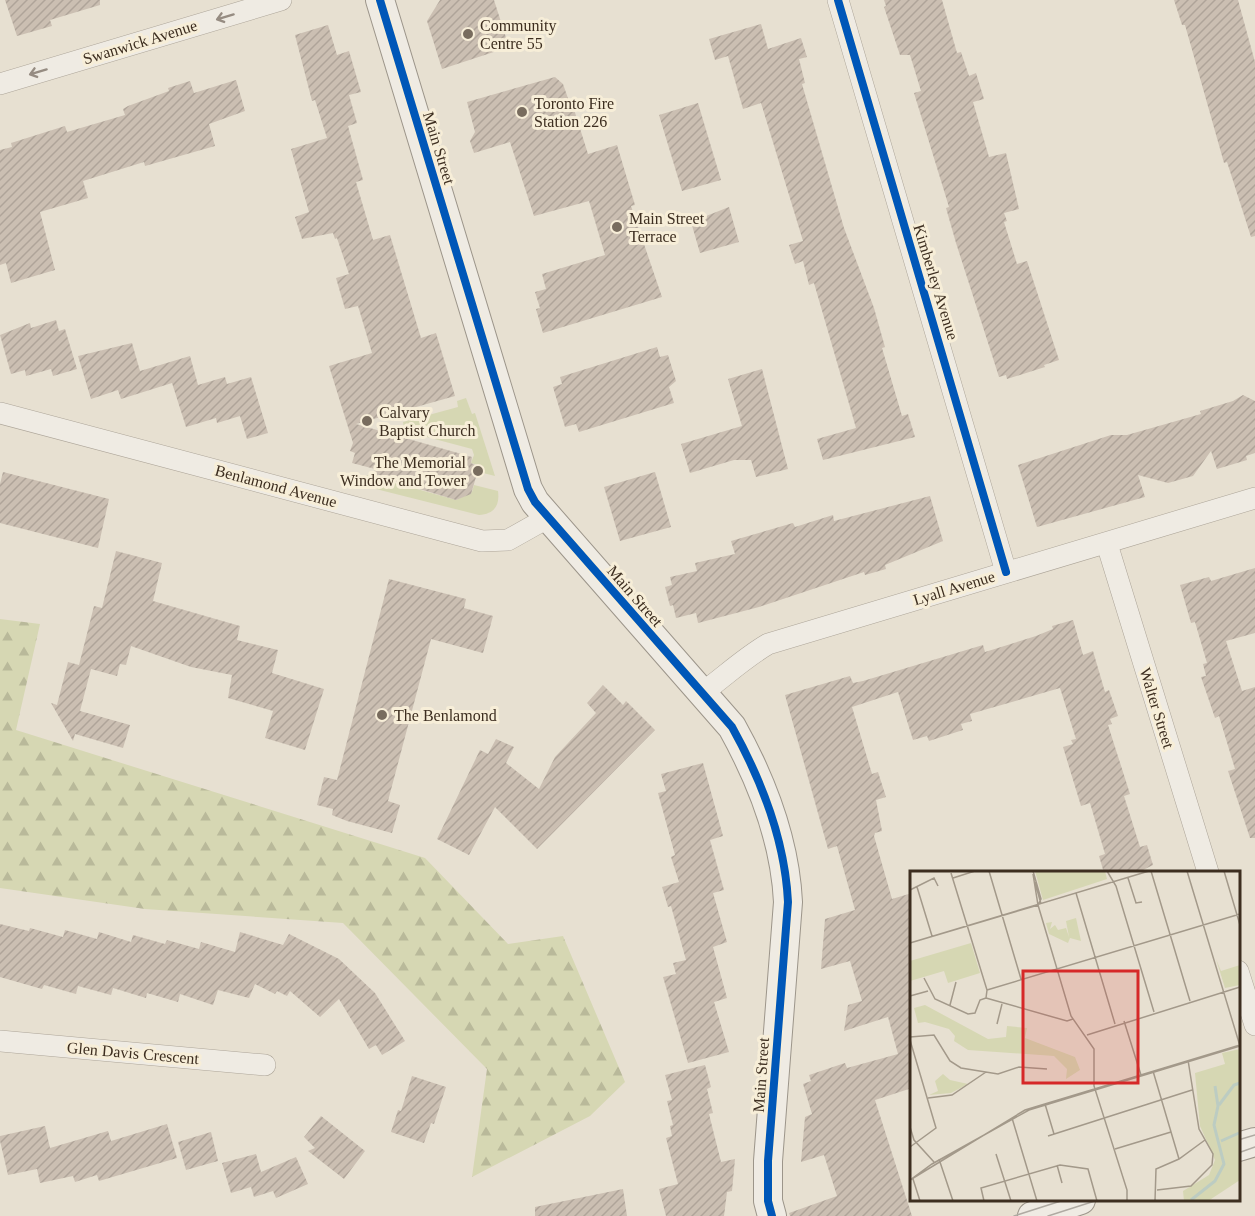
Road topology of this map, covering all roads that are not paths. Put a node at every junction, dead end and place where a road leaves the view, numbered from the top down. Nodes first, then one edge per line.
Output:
1 (281, 0) edge
2 (380, 0) edge
3 (838, 0) edge
4 (0, 84) edge
5 (0, 413) edge
6 (1255, 498) edge
7 (549, 517) junction
8 (1107, 544) junction
9 (1006, 572) junction
10 (702, 693) junction
11 (1207, 871) edge
12 (1240, 974) edge
13 (1255, 1025) edge
14 (0, 1041) edge
15 (266, 1065) dead end
16 (1255, 1142) edge
17 (1240, 1147) edge
18 (1078, 1201) edge
19 (772, 1216) edge
20 (1032, 1216) edge

1 -> 4 street, Swanwick Avenue
2 - 7 street, Main Street
3 - 9 street, Kimberley Avenue
5 - 7 street, Benlamond Avenue
6 - 8 street, Lyall Avenue
7 - 10 street, Main Street
8 - 9 street, Lyall Avenue
8 - 11 street, Walter Street
9 - 10 street, Lyall Avenue
10 - 19 street, Main Street
12 - 13 street
14 - 15 street, Glen Davis Crescent
16 - 17 street
18 - 20 street

